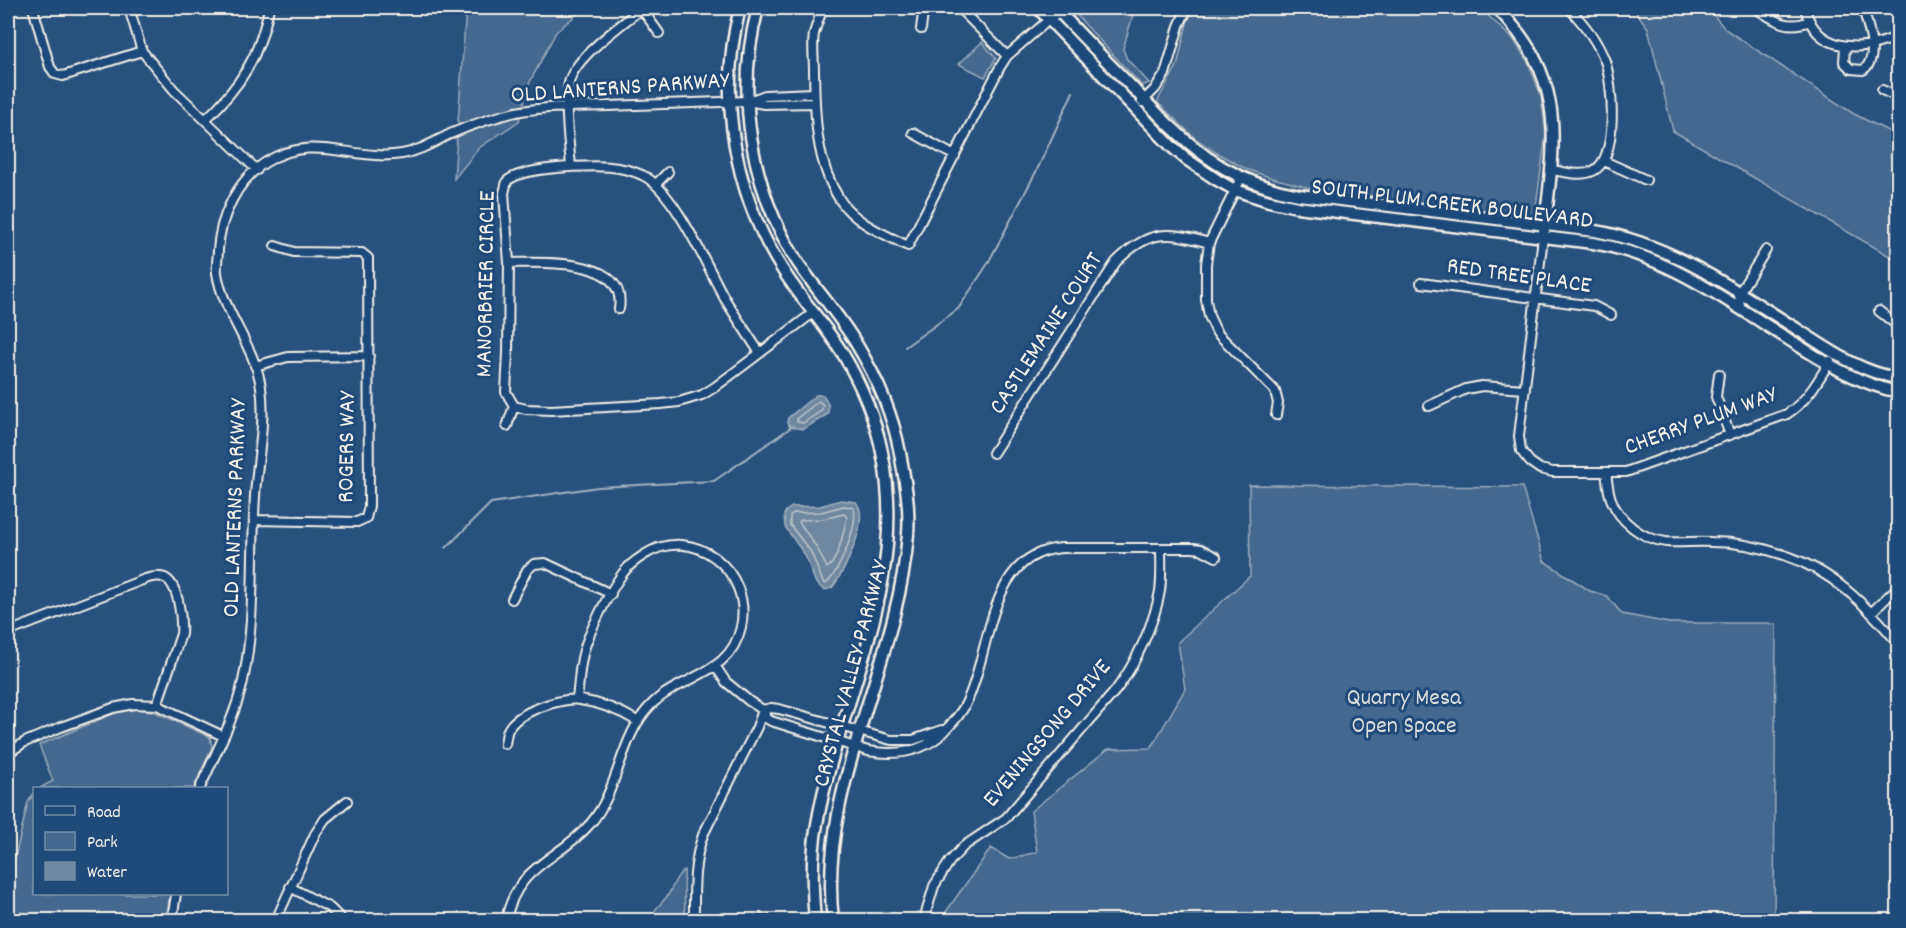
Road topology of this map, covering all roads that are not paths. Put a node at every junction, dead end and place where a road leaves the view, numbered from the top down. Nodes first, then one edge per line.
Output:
1 (33, 8) edge
2 (129, 8) edge
3 (269, 8) edge
4 (642, 8) edge
5 (740, 8) edge
6 (758, 8) edge
7 (823, 8) edge
8 (930, 8) edge
9 (959, 8) edge
10 (1038, 8) edge
11 (1186, 8) edge
12 (1497, 8) edge
13 (1569, 8) edge
14 (1755, 8) edge
15 (1805, 8) edge
16 (1863, 8) edge
17 (1057, 9) edge
18 (1049, 20) junction
19 (1810, 21) junction
20 (921, 29) dead end
21 (660, 33) dead end
22 (1899, 36) edge
23 (1871, 45) junction
24 (1845, 47) junction
25 (142, 51) junction
26 (1007, 56) junction
27 (1882, 90) dead end
28 (814, 93) junction
29 (1899, 97) edge
30 (747, 101) junction
31 (730, 102) junction
32 (815, 103) junction
33 (1140, 104) junction
34 (568, 108) junction
35 (206, 119) junction
36 (914, 133) dead end
37 (955, 156) junction
38 (1604, 161) junction
39 (570, 167) junction
40 (257, 170) junction
41 (1552, 170) junction
42 (668, 172) dead end
43 (1240, 178) junction
44 (1646, 180) dead end
45 (657, 183) junction
46 (1235, 190) junction
47 (1545, 225) junction
48 (1543, 237) junction
49 (1209, 243) junction
50 (275, 246) dead end
51 (1766, 250) dead end
52 (509, 263) junction
53 (1420, 283) dead end
54 (1739, 293) junction
55 (1536, 298) junction
56 (619, 309) dead end
57 (1740, 309) junction
58 (1879, 311) dead end
59 (813, 313) junction
60 (1611, 315) dead end
61 (1899, 326) edge
62 (760, 352) junction
63 (1834, 353) junction
64 (369, 356) junction
65 (1828, 364) junction
66 (255, 366) junction
67 (1719, 374) dead end
68 (1899, 378) edge
69 (1525, 389) junction
70 (1899, 392) edge
71 (514, 406) junction
72 (1429, 406) dead end
73 (1276, 415) dead end
74 (507, 426) dead end
75 (1730, 435) junction
76 (993, 453) dead end
77 (1606, 472) junction
78 (254, 520) junction
79 (1161, 548) junction
80 (1216, 557) dead end
81 (1899, 587) edge
82 (611, 594) junction
83 (512, 599) dead end
84 (1872, 612) junction
85 (8, 632) edge
86 (1899, 644) edge
87 (716, 667) junction
88 (577, 699) junction
89 (158, 705) junction
90 (763, 710) junction
91 (637, 721) junction
92 (843, 727) junction
93 (949, 727) junction
94 (859, 732) junction
95 (223, 736) junction
96 (838, 742) junction
97 (505, 744) dead end
98 (855, 748) junction
99 (8, 753) edge
100 (201, 787) edge
101 (347, 801) dead end
102 (290, 887) junction
103 (176, 895) edge
104 (172, 921) edge
105 (276, 921) edge
106 (342, 921) edge
107 (506, 921) edge
108 (694, 921) edge
109 (815, 921) edge
110 (832, 921) edge
111 (924, 921) edge

1 - 25 street
2 - 25 street
3 - 35 street
4 - 21 street
4 - 34 street
5 - 31 street, CRYSTAL VALLEY PARKWAY
6 - 30 street, CRYSTAL VALLEY PARKWAY
7 - 28 street
8 - 20 street
9 - 26 street
10 - 18 street, SOUTH PLUM CREEK BOULEVARD
11 - 33 street
12 - 41 street
13 - 38 street
14 - 19 street
15 - 19 street
16 - 23 street
17 - 18 street
17 - 33 street, SOUTH PLUM CREEK BOULEVARD
18 - 26 street
18 - 33 street, SOUTH PLUM CREEK BOULEVARD
19 - 24 street
22 - 23 street
23 - 24 street
23 - 24 street
25 - 35 street
26 - 37 street
27 - 29 street
28 - 30 street, OLD LANTERNS PARKWAY
28 - 32 street
30 - 31 street, OLD LANTERNS PARKWAY
30 - 32 street, OLD LANTERNS PARKWAY
30 - 94 street, CRYSTAL VALLEY PARKWAY
31 - 34 street, OLD LANTERNS PARKWAY
31 - 59 street, CRYSTAL VALLEY PARKWAY
32 - 37 street
33 - 43 street, SOUTH PLUM CREEK BOULEVARD
33 - 46 street, SOUTH PLUM CREEK BOULEVARD
34 - 39 street
34 - 40 street, OLD LANTERNS PARKWAY
35 - 40 street
36 - 37 street
38 - 41 street
38 - 44 street
39 - 45 street, MANORBRIER CIRCLE
39 - 52 street, MANORBRIER CIRCLE
40 - 66 street, OLD LANTERNS PARKWAY
41 - 47 street
42 - 45 street
43 - 46 street
43 - 47 street, SOUTH PLUM CREEK BOULEVARD
45 - 62 street
46 - 48 street, SOUTH PLUM CREEK BOULEVARD
46 - 49 street
47 - 48 street
47 - 54 street, SOUTH PLUM CREEK BOULEVARD
48 - 55 street, CHERRY PLUM WAY
48 - 57 street, SOUTH PLUM CREEK BOULEVARD
49 - 73 street
49 - 76 street, CASTLEMAINE COURT
50 - 64 street, ROGERS WAY
51 - 54 street
52 - 56 street
52 - 71 street, MANORBRIER CIRCLE
53 - 55 street, RED TREE PLACE
54 - 57 street
54 - 63 street, SOUTH PLUM CREEK BOULEVARD
55 - 60 street, RED TREE PLACE
55 - 69 street, CHERRY PLUM WAY
57 - 65 street, SOUTH PLUM CREEK BOULEVARD
58 - 61 street
59 - 62 street, MANORBRIER CIRCLE
59 - 92 street, CRYSTAL VALLEY PARKWAY
62 - 71 street, MANORBRIER CIRCLE
63 - 65 street, CHERRY PLUM WAY
63 - 68 street, SOUTH PLUM CREEK BOULEVARD
64 - 66 street
64 - 78 street, ROGERS WAY
65 - 70 street, SOUTH PLUM CREEK BOULEVARD
65 - 75 street, CHERRY PLUM WAY
66 - 78 street, OLD LANTERNS PARKWAY
67 - 75 street
69 - 72 street
69 - 77 street, CHERRY PLUM WAY
71 - 74 street
75 - 77 street, CHERRY PLUM WAY
77 - 84 street
78 - 95 street, OLD LANTERNS PARKWAY
79 - 80 street
79 - 93 street
79 - 111 street, EVENINGSONG DRIVE
81 - 84 street
82 - 83 street
82 - 87 street
82 - 88 street
84 - 86 street
85 - 89 street
87 - 90 street
87 - 91 street
88 - 91 street
88 - 97 street
89 - 95 street
89 - 99 street
90 - 92 street
90 - 96 street
90 - 108 street
91 - 107 street
92 - 94 street
92 - 96 street, CRYSTAL VALLEY PARKWAY
93 - 94 street
93 - 98 street
94 - 98 street, CRYSTAL VALLEY PARKWAY
95 - 100 street, OLD LANTERNS PARKWAY
96 - 98 street
96 - 109 street, CRYSTAL VALLEY PARKWAY
98 - 110 street, CRYSTAL VALLEY PARKWAY
101 - 102 street
102 - 105 street
102 - 106 street
103 - 104 street

